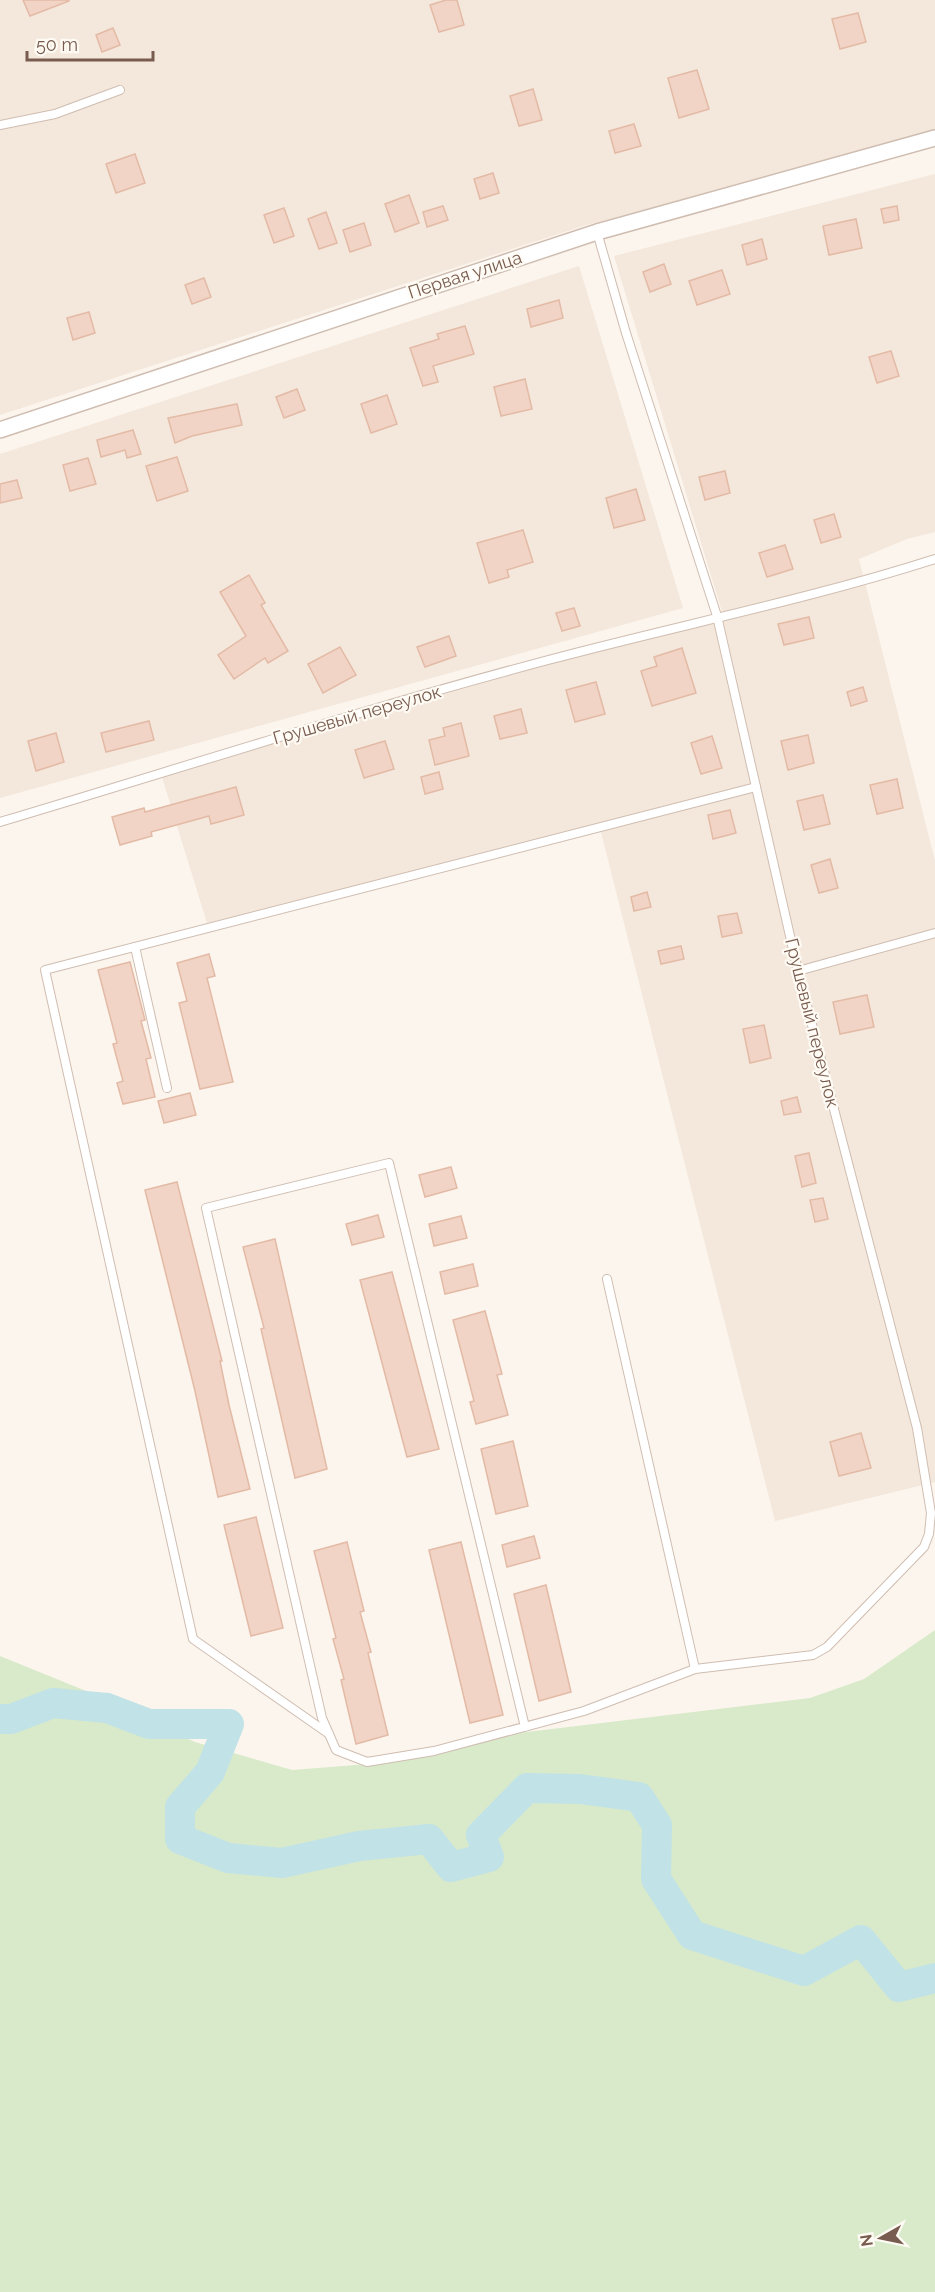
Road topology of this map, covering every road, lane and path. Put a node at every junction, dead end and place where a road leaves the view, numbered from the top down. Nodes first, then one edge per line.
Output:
1 (120, 90) dead end
2 (0, 125) edge
3 (935, 138) edge
4 (597, 231) junction
5 (0, 430) edge
6 (935, 559) edge
7 (717, 616) junction
8 (756, 787) junction
9 (0, 822) edge
10 (935, 933) edge
11 (135, 947) junction
12 (798, 971) junction
13 (167, 1088) dead end
14 (607, 1279) dead end
15 (695, 1669) junction
16 (525, 1727) junction
17 (330, 1735) junction

1 - 2 lane
3 - 4 street, Первая улица
4 - 5 street, Первая улица
4 - 7 lane, Грушевый переулок
6 - 7 lane, Грушевый переулок
7 - 8 lane, Грушевый переулок
7 - 9 lane, Грушевый переулок
8 - 11 lane
8 - 12 lane, Грушевый переулок
10 - 12 lane
11 - 13 lane
11 - 17 lane
12 - 15 lane, Грушевый переулок
14 - 15 lane
15 - 16 lane, Грушевый переулок
16 - 17 lane, Грушевый переулок
16 - 17 lane

